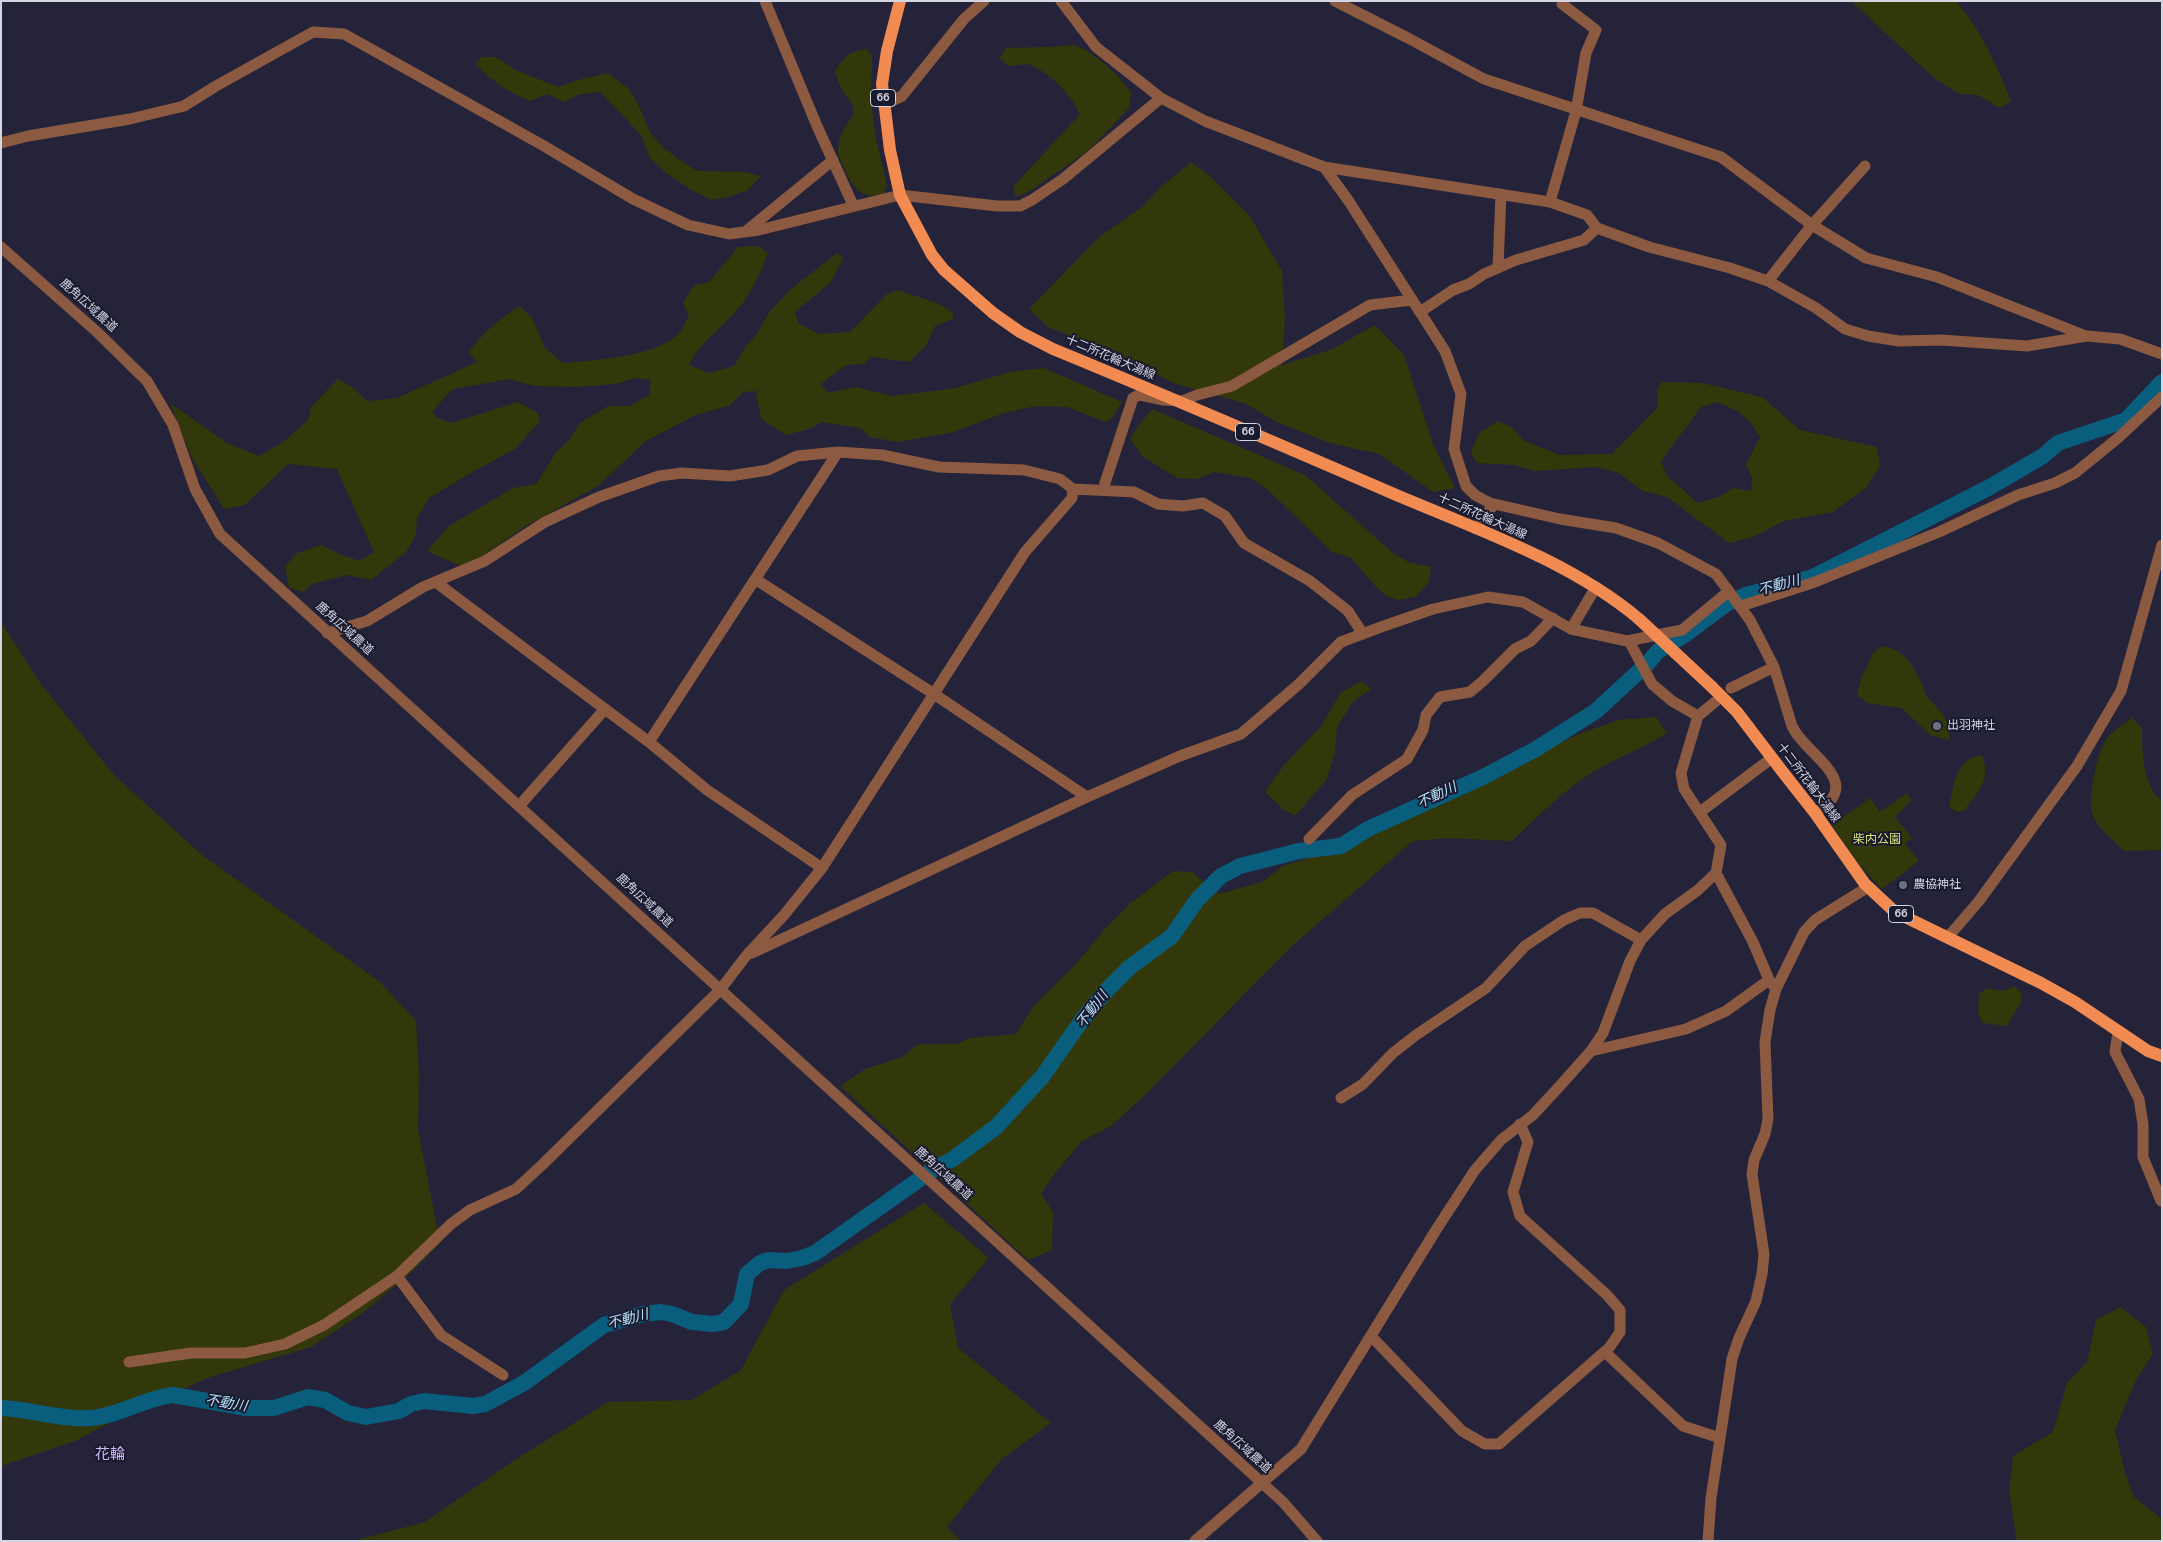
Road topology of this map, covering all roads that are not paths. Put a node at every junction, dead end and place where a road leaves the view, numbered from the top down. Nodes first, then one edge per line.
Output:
1 (765, 1) edge
2 (900, 1) edge
3 (984, 1) edge
4 (1061, 1) edge
5 (1335, 1) edge
6 (1562, 4) dead end
7 (1161, 98) junction
8 (884, 105) junction
9 (1576, 111) junction
10 (1, 143) edge
11 (833, 160) junction
12 (1865, 166) dead end
13 (1324, 167) junction
14 (900, 194) junction
15 (1502, 194) junction
16 (1550, 202) junction
17 (853, 205) junction
18 (1812, 225) junction
19 (1597, 228) junction
20 (744, 232) junction
21 (1, 247) edge
22 (1498, 267) junction
23 (1768, 281) junction
24 (1412, 300) junction
25 (1420, 312) junction
26 (2087, 336) junction
27 (2162, 354) edge
28 (2162, 397) edge
29 (1176, 401) junction
30 (838, 452) junction
31 (1073, 489) junction
32 (1103, 490) junction
33 (1494, 504) junction
34 (1476, 529) junction
35 (2162, 545) edge
36 (755, 579) junction
37 (437, 583) junction
38 (1596, 587) junction
39 (1735, 599) junction
40 (1553, 618) junction
41 (1571, 629) junction
42 (327, 633) junction
43 (1363, 634) junction
44 (1628, 641) junction
45 (1774, 667) junction
46 (1731, 688) dead end
47 (934, 694) junction
48 (1715, 702) dead end
49 (605, 709) junction
50 (1698, 716) junction
51 (650, 742) junction
52 (1772, 758) junction
53 (1087, 797) junction
54 (519, 806) junction
55 (1700, 812) junction
56 (1815, 813) junction
57 (1310, 839) dead end
58 (822, 868) junction
59 (1716, 874) junction
60 (1868, 887) junction
61 (1948, 937) junction
62 (1641, 940) junction
63 (746, 956) junction
64 (1773, 984) junction
65 (720, 990) junction
66 (2118, 1032) junction
67 (1591, 1051) junction
68 (2162, 1056) edge
69 (1341, 1098) dead end
70 (1520, 1124) junction
71 (2161, 1201) edge
72 (397, 1276) junction
73 (1371, 1336) junction
74 (1605, 1352) junction
75 (129, 1362) dead end
76 (503, 1375) dead end
77 (1720, 1438) junction
78 (1260, 1483) junction
79 (1195, 1541) edge
80 (1317, 1541) edge
81 (1708, 1541) edge

1 - 11 street
2 - 8 main road, 十二所花輪大湯線 / 66
3 - 8 street
4 - 7 street
5 - 9 street
6 - 9 street
7 - 13 street
7 - 14 street
8 - 14 main road, 十二所花輪大湯線 / 66
9 - 16 street
9 - 18 street
10 - 20 street
11 - 17 street
11 - 20 street
12 - 18 street
13 - 15 street
13 - 24 street
14 - 17 street
14 - 29 main road, 十二所花輪大湯線 / 66
15 - 16 street
15 - 22 street
16 - 19 street
17 - 20 street
18 - 23 street
18 - 26 street
19 - 22 street
19 - 23 street
21 - 42 street, 鹿角広域農道
22 - 25 street
23 - 26 street
24 - 25 street
24 - 29 street
25 - 33 street
26 - 27 street
28 - 39 street
29 - 32 street
29 - 34 main road, 十二所花輪大湯線 / 66
30 - 31 street
30 - 36 street
30 - 37 street
31 - 32 street
31 - 47 street
32 - 43 street
33 - 34 street
33 - 39 street
34 - 38 main road, 十二所花輪大湯線 / 66
35 - 61 street
36 - 47 street
36 - 51 street
37 - 42 street
37 - 49 street
38 - 41 street
38 - 52 main road, 十二所花輪大湯線 / 66, bridge
39 - 44 street
39 - 45 street
40 - 41 street
40 - 43 street
40 - 57 street
41 - 44 street
42 - 54 street, 鹿角広域農道
43 - 53 street
44 - 50 street
45 - 46 street
45 - 56 street
47 - 53 street
47 - 58 street
48 - 50 street
49 - 51 street
49 - 54 street
50 - 55 street
51 - 58 street
52 - 55 street
52 - 56 main road, 十二所花輪大湯線 / 66
53 - 63 street
54 - 65 street, 鹿角広域農道
55 - 59 street
56 - 60 main road, 十二所花輪大湯線 / 66
58 - 63 street
59 - 62 street
59 - 64 street
60 - 61 main road, 十二所花輪大湯線 / 66
60 - 64 street
61 - 66 main road, 十二所花輪大湯線 / 66
62 - 67 street
62 - 69 street
63 - 65 street
64 - 67 street
64 - 77 street
65 - 72 street
65 - 78 street, 鹿角広域農道
66 - 68 main road, 十二所花輪大湯線 / 66
66 - 71 street
67 - 70 street
70 - 73 street
70 - 74 street
72 - 75 street
72 - 76 street
73 - 74 street
73 - 78 street
74 - 77 street
77 - 81 street
78 - 79 street
78 - 80 street, 鹿角広域農道

